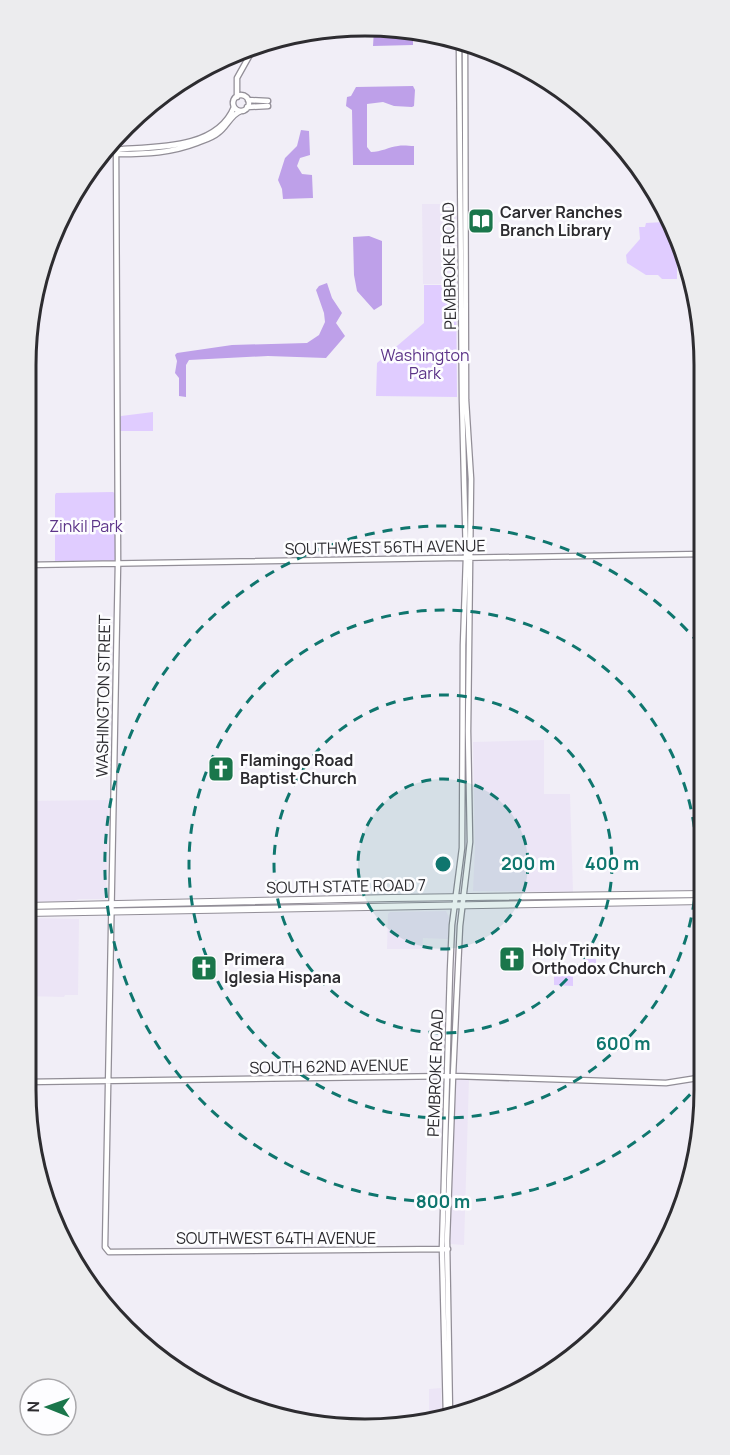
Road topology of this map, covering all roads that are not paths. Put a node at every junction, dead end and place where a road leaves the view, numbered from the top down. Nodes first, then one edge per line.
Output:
1 (459, 50) edge
2 (465, 51) edge
3 (249, 57) edge
4 (240, 96) junction
5 (248, 100) junction
6 (234, 107) junction
7 (247, 107) junction
8 (241, 111) junction
9 (460, 122) junction
10 (116, 151) joint
11 (157, 151) junction
12 (465, 161) junction
13 (460, 168) junction
14 (466, 209) junction
15 (464, 326) junction
16 (464, 455) junction
17 (471, 479) junction
18 (465, 488) junction
19 (471, 509) junction
20 (694, 553) edge
21 (468, 557) junction
22 (118, 563) junction
23 (36, 565) edge
24 (464, 616) junction
25 (469, 643) junction
26 (462, 645) junction
27 (468, 676) junction
28 (465, 731) junction
29 (694, 894) edge
30 (626, 895) junction
31 (638, 895) junction
32 (584, 896) junction
33 (456, 897) junction
34 (463, 901) junction
35 (694, 901) edge
36 (629, 902) junction
37 (570, 903) junction
38 (616, 903) junction
39 (317, 904) junction
40 (455, 905) junction
41 (216, 907) junction
42 (36, 908) edge
43 (111, 908) junction
44 (449, 991) junction
45 (455, 1032) junction
46 (450, 1076) junction
47 (694, 1079) edge
48 (109, 1081) junction
49 (36, 1082) edge
50 (445, 1162) junction
51 (448, 1210) junction
52 (445, 1248) junction
53 (106, 1250) joint
54 (447, 1392) junction
55 (448, 1409) edge

1 - 9 street, PEMBROKE ROAD
2 - 12 street, PEMBROKE ROAD
3 - 4 street
4 - 5 street
4 - 6 street
5 - 7 street
5 - 7 street
6 - 8 street
6 - 11 street
7 - 8 street
8 - 11 street
9 - 12 street
9 - 13 street, PEMBROKE ROAD
10 - 11 street
10 - 22 street, WASHINGTON STREET
12 - 14 street, PEMBROKE ROAD
13 - 14 street
13 - 15 street, PEMBROKE ROAD
14 - 15 street, PEMBROKE ROAD
15 - 16 street, PEMBROKE ROAD
15 - 17 street, PEMBROKE ROAD
16 - 17 street
16 - 18 street, PEMBROKE ROAD
17 - 19 street, PEMBROKE ROAD
18 - 19 street
18 - 21 street, PEMBROKE ROAD
19 - 21 street, PEMBROKE ROAD
20 - 21 street, SOUTHWEST 56TH AVENUE
21 - 22 street, SOUTHWEST 56TH AVENUE
21 - 24 street
21 - 25 street
22 - 23 street, SOUTHWEST 56TH AVENUE
22 - 43 street, WASHINGTON STREET
24 - 25 street
24 - 26 street
25 - 27 street
26 - 27 street
26 - 28 street
27 - 28 street
28 - 33 street, PEMBROKE ROAD
28 - 34 street, PEMBROKE ROAD
29 - 31 main road, SOUTH STATE ROAD 7
30 - 31 main road, SOUTH STATE ROAD 7
30 - 32 main road, SOUTH STATE ROAD 7
30 - 38 main road
31 - 36 main road
32 - 34 main road, SOUTH STATE ROAD 7
32 - 37 main road
33 - 34 main road, SOUTH STATE ROAD 7
33 - 39 main road, SOUTH STATE ROAD 7
33 - 40 street, PEMBROKE ROAD
34 - 37 main road, SOUTH STATE ROAD 7
34 - 40 main road, SOUTH STATE ROAD 7
34 - 45 street, PEMBROKE ROAD
35 - 36 main road, SOUTH STATE ROAD 7
36 - 38 main road, SOUTH STATE ROAD 7
37 - 38 main road, SOUTH STATE ROAD 7
39 - 40 main road, SOUTH STATE ROAD 7
39 - 41 main road, SOUTH STATE ROAD 7
39 - 41 main road, SOUTH STATE ROAD 7
40 - 44 street, PEMBROKE ROAD
41 - 43 main road, SOUTH STATE ROAD 7
41 - 43 main road, SOUTH STATE ROAD 7
42 - 43 main road, SOUTH STATE ROAD 7
43 - 48 street, WASHINGTON STREET
44 - 45 street
44 - 46 street, PEMBROKE ROAD
45 - 46 street, PEMBROKE ROAD
46 - 47 street, SOUTH 62ND AVENUE
46 - 48 street, SOUTH 62ND AVENUE
46 - 50 street, PEMBROKE ROAD
46 - 51 street, PEMBROKE ROAD
48 - 49 street, SOUTH 62ND AVENUE
48 - 53 street, WASHINGTON STREET
50 - 51 street
50 - 52 street, PEMBROKE ROAD
51 - 52 street, PEMBROKE ROAD
52 - 53 street, SOUTHWEST 64TH AVENUE
52 - 54 street, PEMBROKE ROAD
52 - 54 street, PEMBROKE ROAD
54 - 55 street, PEMBROKE ROAD

